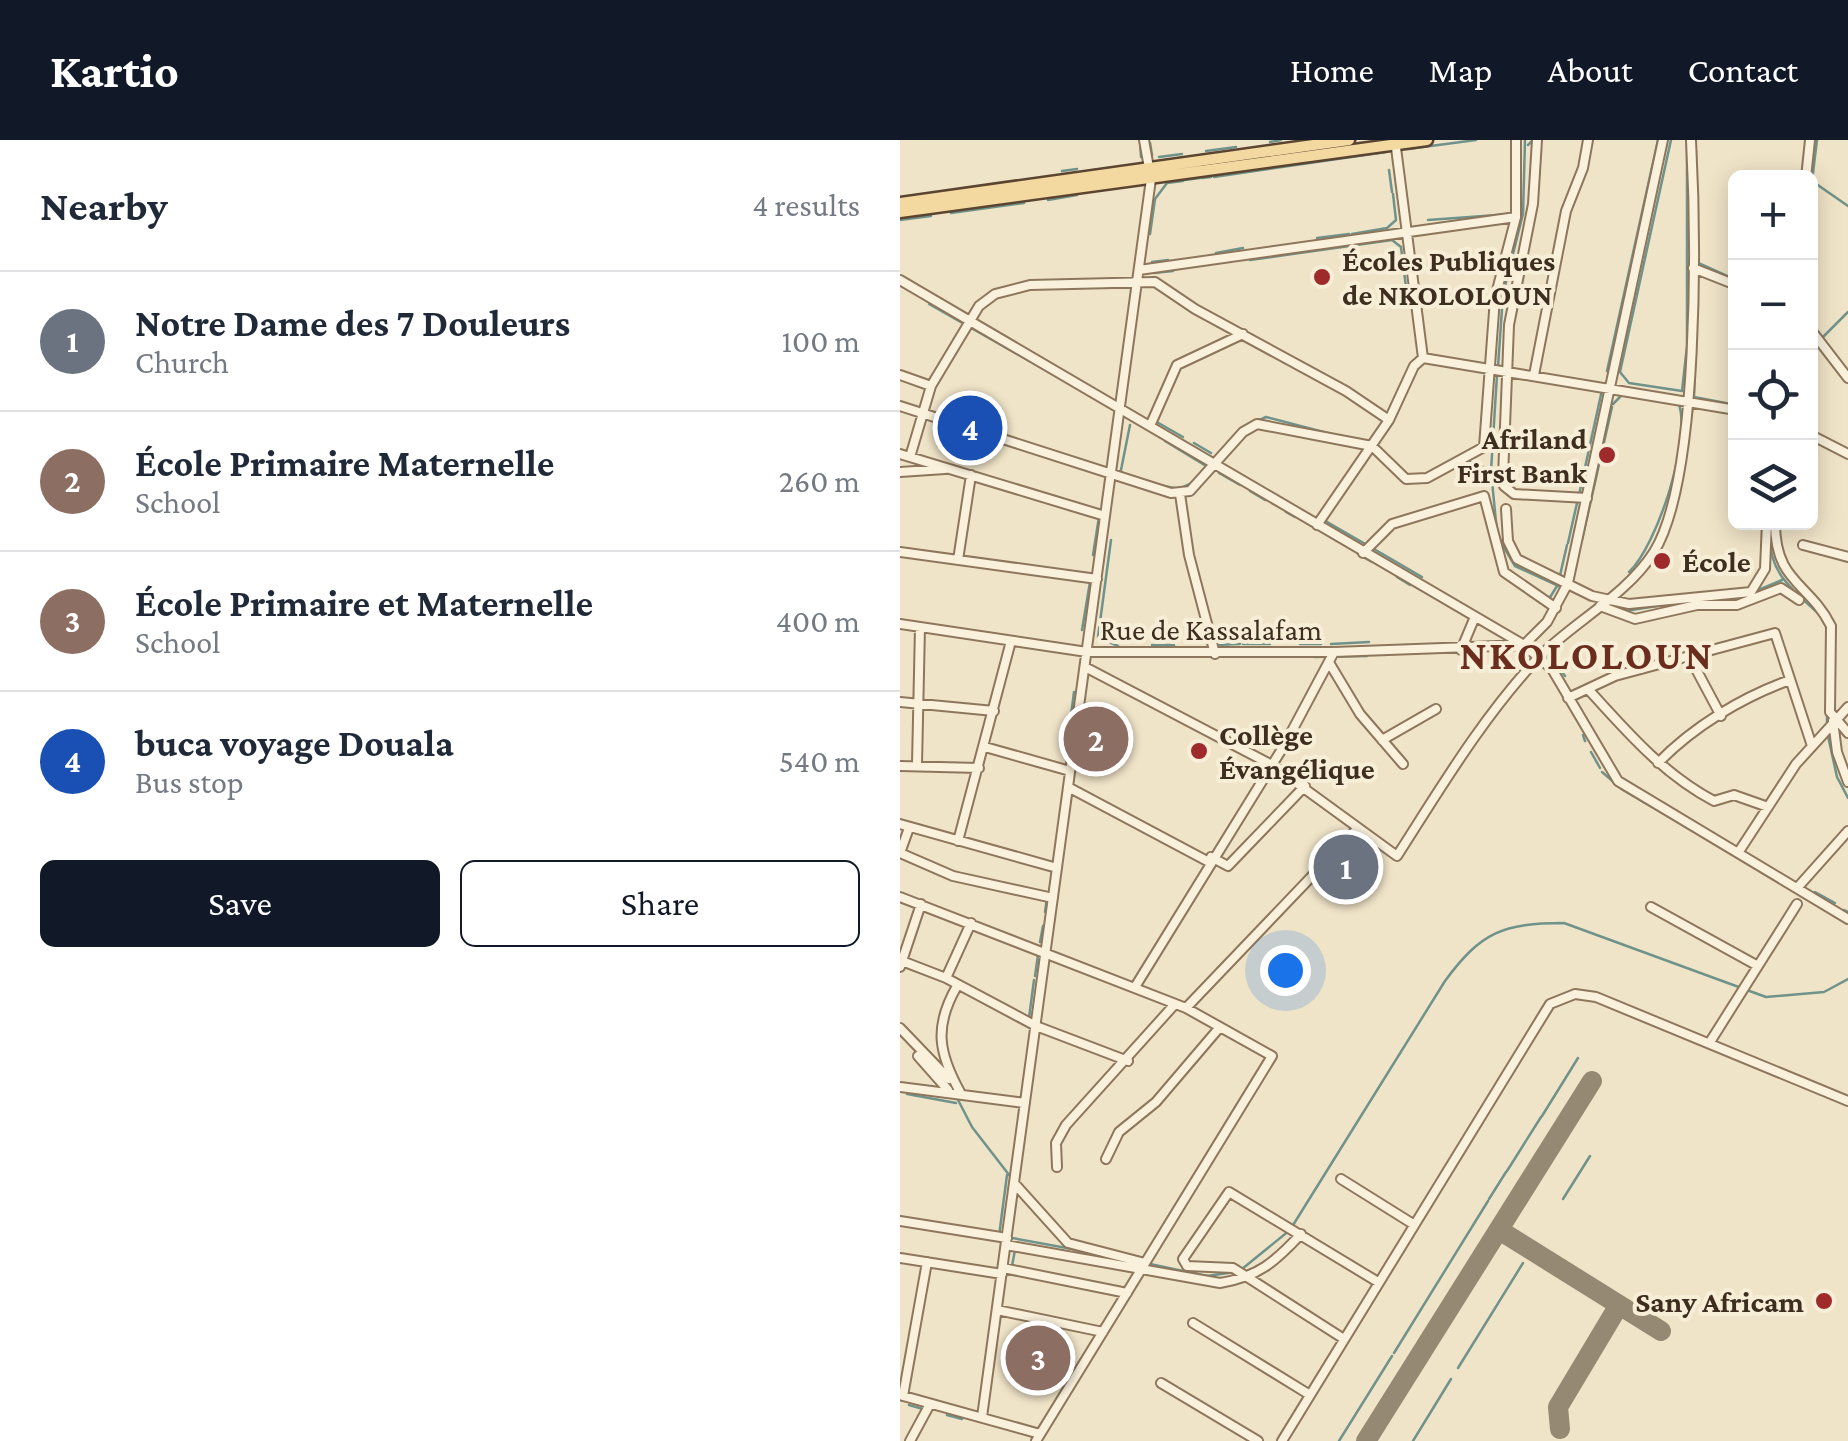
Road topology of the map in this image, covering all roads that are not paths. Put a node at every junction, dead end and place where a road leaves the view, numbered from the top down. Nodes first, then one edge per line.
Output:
1 (1144, 140) edge
2 (1349, 140) edge
3 (1423, 140) edge
4 (1516, 140) edge
5 (1537, 140) edge
6 (1588, 140) edge
7 (1663, 140) edge
8 (1692, 140) edge
9 (1810, 140) edge
10 (1395, 142) edge
11 (1149, 166) junction
12 (1807, 170) edge
13 (1151, 179) junction
14 (900, 203) edge
15 (900, 212) edge
16 (1516, 217) junction
17 (1404, 232) junction
18 (1693, 268) junction
19 (1138, 275) junction
20 (900, 280) edge
21 (1728, 282) edge
22 (968, 321) junction
23 (1243, 334) junction
24 (1818, 341) edge
25 (1423, 358) junction
26 (1490, 368) junction
27 (1507, 371) junction
28 (900, 375) edge
29 (1534, 375) junction
30 (1848, 378) edge
31 (931, 386) junction
32 (1611, 386) junction
33 (1687, 400) junction
34 (900, 406) edge
35 (1120, 408) junction
36 (1728, 408) edge
37 (920, 413) junction
38 (1389, 420) junction
39 (1150, 426) junction
40 (1818, 438) edge
41 (1372, 446) junction
42 (900, 454) edge
43 (1848, 454) edge
44 (910, 457) junction
45 (1216, 466) junction
46 (949, 468) junction
47 (900, 472) edge
48 (1111, 474) junction
49 (971, 476) junction
50 (1180, 494) junction
51 (1587, 498) junction
52 (1506, 509) dead end
53 (1105, 516) junction
54 (1317, 525) junction
55 (1766, 530) edge
56 (1776, 530) edge
57 (1803, 545) dead end
58 (900, 552) edge
59 (1363, 553) junction
60 (1848, 558) edge
61 (958, 560) junction
62 (1096, 579) junction
63 (1566, 588) junction
64 (1798, 600) dead end
65 (1601, 605) junction
66 (1556, 608) junction
67 (1474, 618) junction
68 (900, 624) edge
69 (920, 627) junction
70 (1012, 640) junction
71 (1524, 645) junction
72 (1460, 650) junction
73 (1086, 652) junction
74 (1334, 652) junction
75 (1215, 654) junction
76 (1689, 656) junction
77 (1540, 657) junction
78 (1330, 664) junction
79 (1084, 667) junction
80 (1790, 680) junction
81 (1588, 689) junction
82 (1568, 698) junction
83 (900, 702) edge
84 (918, 703) junction
85 (1848, 706) edge
86 (1436, 708) dead end
87 (994, 711) junction
88 (1720, 716) junction
89 (1833, 721) junction
90 (1848, 733) edge
91 (1382, 740) junction
92 (1812, 746) junction
93 (985, 748) junction
94 (1658, 763) junction
95 (917, 764) junction
96 (1403, 764) dead end
97 (1272, 765) junction
98 (900, 766) edge
99 (979, 768) junction
100 (1070, 771) junction
101 (1848, 782) edge
102 (1305, 786) junction
103 (1068, 787) junction
104 (1768, 807) junction
105 (905, 826) edge
106 (1358, 829) junction
107 (1848, 832) edge
108 (958, 841) junction
109 (900, 853) edge
110 (1738, 853) junction
111 (1210, 859) junction
112 (1057, 868) junction
113 (1798, 887) junction
114 (900, 896) edge
115 (1053, 898) junction
116 (921, 904) junction
117 (1797, 904) dead end
118 (1650, 907) dead end
119 (1848, 919) edge
120 (971, 922) junction
121 (900, 930) edge
122 (911, 934) junction
123 (1046, 951) junction
124 (901, 964) edge
125 (1758, 966) junction
126 (946, 978) junction
127 (957, 986) junction
128 (1135, 986) junction
129 (1176, 1004) junction
130 (1186, 1008) junction
131 (1036, 1026) junction
132 (1220, 1027) junction
133 (900, 1032) edge
134 (1710, 1042) junction
135 (1128, 1060) junction
136 (900, 1087) edge
137 (954, 1089) junction
138 (1848, 1100) edge
139 (1025, 1103) junction
140 (1106, 1159) dead end
141 (1057, 1166) dead end
142 (1341, 1178) dead end
143 (1014, 1183) junction
144 (900, 1221) edge
145 (1413, 1224) junction
146 (1300, 1233) junction
147 (1006, 1242) junction
148 (900, 1258) edge
149 (926, 1262) junction
150 (1143, 1267) junction
151 (1002, 1271) junction
152 (1248, 1278) junction
153 (1378, 1282) junction
154 (1127, 1292) junction
155 (997, 1310) junction
156 (1193, 1323) dead end
157 (1103, 1332) junction
158 (1344, 1339) junction
159 (1160, 1384) dead end
160 (1310, 1395) junction
161 (901, 1396) edge
162 (930, 1404) junction
163 (982, 1417) junction
164 (1038, 1438) edge
165 (910, 1441) edge
166 (1258, 1441) edge
167 (1282, 1441) edge

1 - 11 street
2 - 11 main road
3 - 10 main road
4 - 16 street
5 - 27 street
6 - 29 street
7 - 32 street
8 - 18 street
9 - 12 street
10 - 13 main road
10 - 17 street
11 - 13 street
11 - 14 main road
13 - 15 main road
13 - 19 street
16 - 17 street
16 - 26 street
17 - 19 street
17 - 25 street
18 - 21 street
18 - 33 street
19 - 22 street
19 - 23 street
19 - 35 street
20 - 22 street
22 - 31 street
22 - 35 street
23 - 38 street
23 - 39 street
24 - 30 street
25 - 26 street
25 - 38 street
26 - 27 street
26 - 41 street
27 - 29 street
27 - 51 street
28 - 31 street
29 - 32 street
31 - 37 street
32 - 33 street
32 - 51 street
33 - 36 street
33 - 65 street
34 - 37 street
35 - 39 street
35 - 48 street
37 - 44 street
37 - 48 street
38 - 41 street
39 - 45 street
40 - 43 street
41 - 45 street
41 - 54 street
42 - 44 street
44 - 46 street
45 - 50 street
45 - 54 street
46 - 47 street
46 - 49 street
48 - 50 street
48 - 53 street
49 - 53 street
49 - 61 street
50 - 75 street
51 - 63 street
52 - 63 street
53 - 62 street
54 - 59 street
55 - 65 street
56 - 89 street
57 - 60 street
58 - 61 street
59 - 66 street
59 - 67 street
61 - 62 street
62 - 73 street
63 - 65 street
63 - 66 street
64 - 65 street
65 - 77 street
66 - 71 street
67 - 71 street
67 - 72 street
68 - 69 street, Rue de Kassalafam
69 - 70 street, Rue de Kassalafam
69 - 84 street
70 - 73 street, Rue de Kassalafam
70 - 87 street
71 - 72 street, Rue de Kassalafam
71 - 77 street
72 - 74 street, Rue de Kassalafam
73 - 75 street, Rue de Kassalafam
73 - 79 street
74 - 75 street, Rue de Kassalafam
74 - 78 street
76 - 80 street
76 - 81 street
76 - 88 street
77 - 82 street
77 - 106 street
78 - 91 street
78 - 97 street
79 - 97 street
79 - 100 street
80 - 88 street
80 - 92 street
81 - 82 street
81 - 94 street
82 - 110 street
83 - 84 street
84 - 87 street
84 - 95 street
85 - 89 street
86 - 91 street
87 - 93 street
88 - 94 street
89 - 90 street
89 - 92 street
89 - 101 street
91 - 96 street
92 - 104 street
93 - 99 street
93 - 100 street
94 - 104 street
95 - 98 street
95 - 99 street
97 - 102 street
97 - 111 street
99 - 108 street
100 - 103 street
102 - 106 street
102 - 111 street
103 - 111 street
103 - 112 street
104 - 110 street
105 - 108 street
105 - 109 street
106 - 130 street
107 - 113 street
108 - 112 street
109 - 115 street
110 - 113 street
111 - 128 street
112 - 115 street
113 - 119 street
114 - 116 street
115 - 123 street
116 - 120 street
116 - 122 street
117 - 125 street
118 - 125 street
120 - 123 street
120 - 126 street
121 - 122 street
122 - 124 street
123 - 128 street
123 - 131 street
124 - 126 street
125 - 134 street
126 - 127 street
127 - 131 street
127 - 137 street
128 - 129 street
129 - 130 street
129 - 135 street
130 - 132 street
131 - 135 street
131 - 139 street
132 - 140 street
132 - 150 street
133 - 137 street
134 - 138 street
134 - 145 street
135 - 141 street
136 - 137 street
137 - 139 street
139 - 143 street
142 - 145 street
143 - 147 street
143 - 150 street
144 - 147 street
145 - 153 street
146 - 152 street
146 - 152 street
146 - 153 street
147 - 150 street
147 - 151 street
148 - 149 street
149 - 151 street
149 - 161 street
150 - 152 street
150 - 154 street
151 - 154 street
151 - 155 street
152 - 158 street
153 - 158 street
154 - 157 street
155 - 157 street
155 - 163 street
156 - 160 street
157 - 164 street
158 - 160 street
159 - 166 street
160 - 167 street
161 - 162 street
162 - 163 street
162 - 165 street
163 - 164 street

